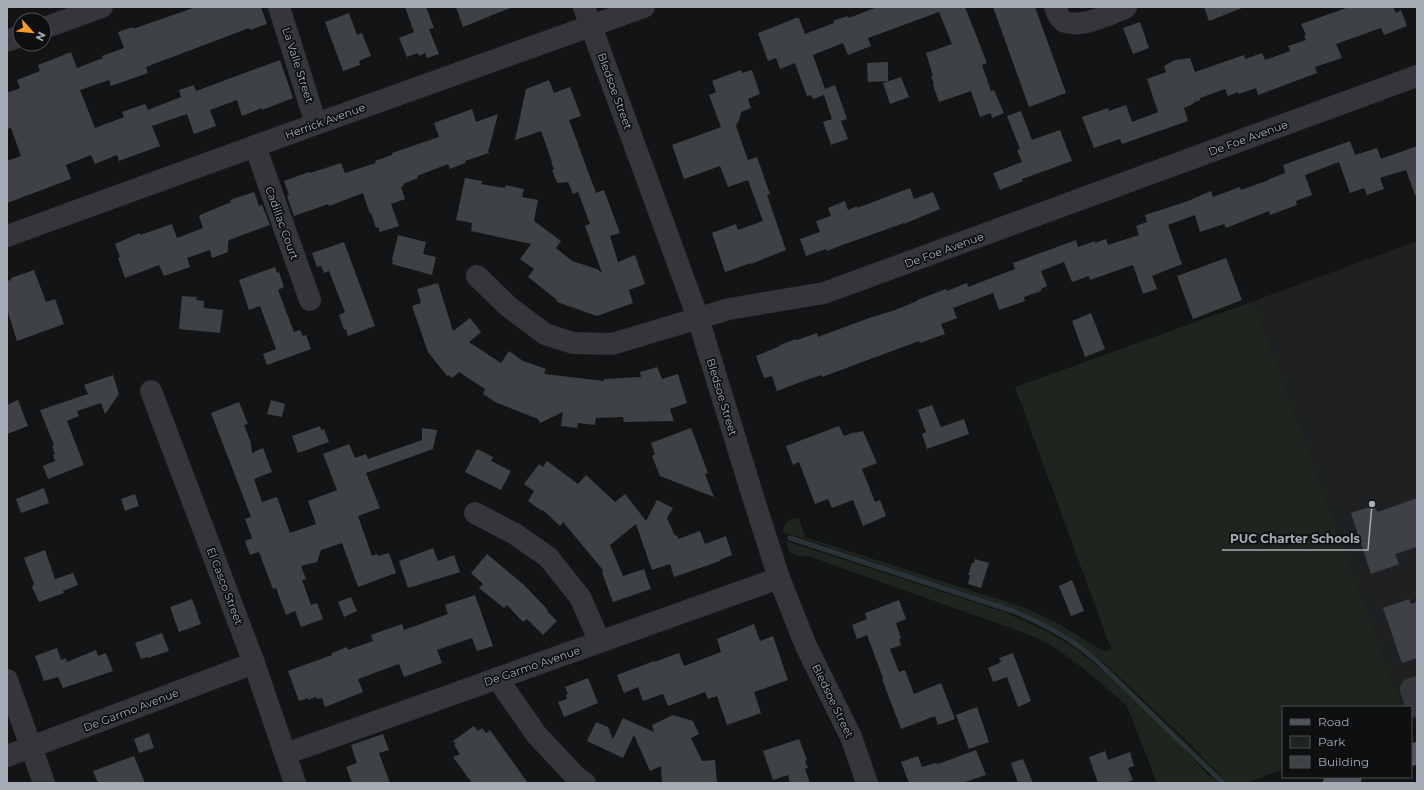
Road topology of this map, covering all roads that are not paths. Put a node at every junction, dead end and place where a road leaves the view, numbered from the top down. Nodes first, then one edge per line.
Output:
1 (102, 7) edge
2 (279, 7) edge
3 (644, 7) edge
4 (1055, 7) edge
5 (1126, 7) edge
6 (587, 17) edge
7 (52, 25) edge
8 (1417, 76) edge
9 (316, 124) junction
10 (255, 146) junction
11 (7, 236) edge
12 (477, 276) dead end
13 (310, 300) dead end
14 (698, 318) junction
15 (151, 391) dead end
16 (475, 513) dead end
17 (780, 578) junction
18 (600, 642) junction
19 (254, 663) junction
20 (497, 678) junction
21 (7, 680) edge
22 (1417, 687) edge
23 (1417, 706) edge
24 (31, 747) junction
25 (285, 754) junction
26 (7, 756) edge
27 (1348, 778) edge
28 (44, 783) edge
29 (295, 783) edge
30 (585, 783) edge
31 (868, 783) edge
32 (1334, 783) edge

1 - 7 street
2 - 9 street, La Valle Street
3 - 6 street, Herrick Avenue
4 - 5 street
6 - 9 street, Herrick Avenue
6 - 14 street, Bledsoe Street
8 - 14 street, De Foe Avenue
9 - 10 street, Herrick Avenue
10 - 11 street, Herrick Avenue
10 - 13 street, Cadillac Court
12 - 14 street, De Foe Avenue
14 - 17 street, Bledsoe Street
15 - 19 street, El Casco Street
16 - 18 street
17 - 18 street, De Garmo Avenue
17 - 31 street, Bledsoe Street
18 - 20 street, De Garmo Avenue
19 - 24 street, De Garmo Avenue
19 - 25 street, El Casco Street
20 - 25 street, De Garmo Avenue
20 - 30 street
21 - 24 street
22 - 23 street
24 - 26 street, De Garmo Avenue
24 - 28 street
25 - 29 street, El Casco Street
27 - 32 main road

